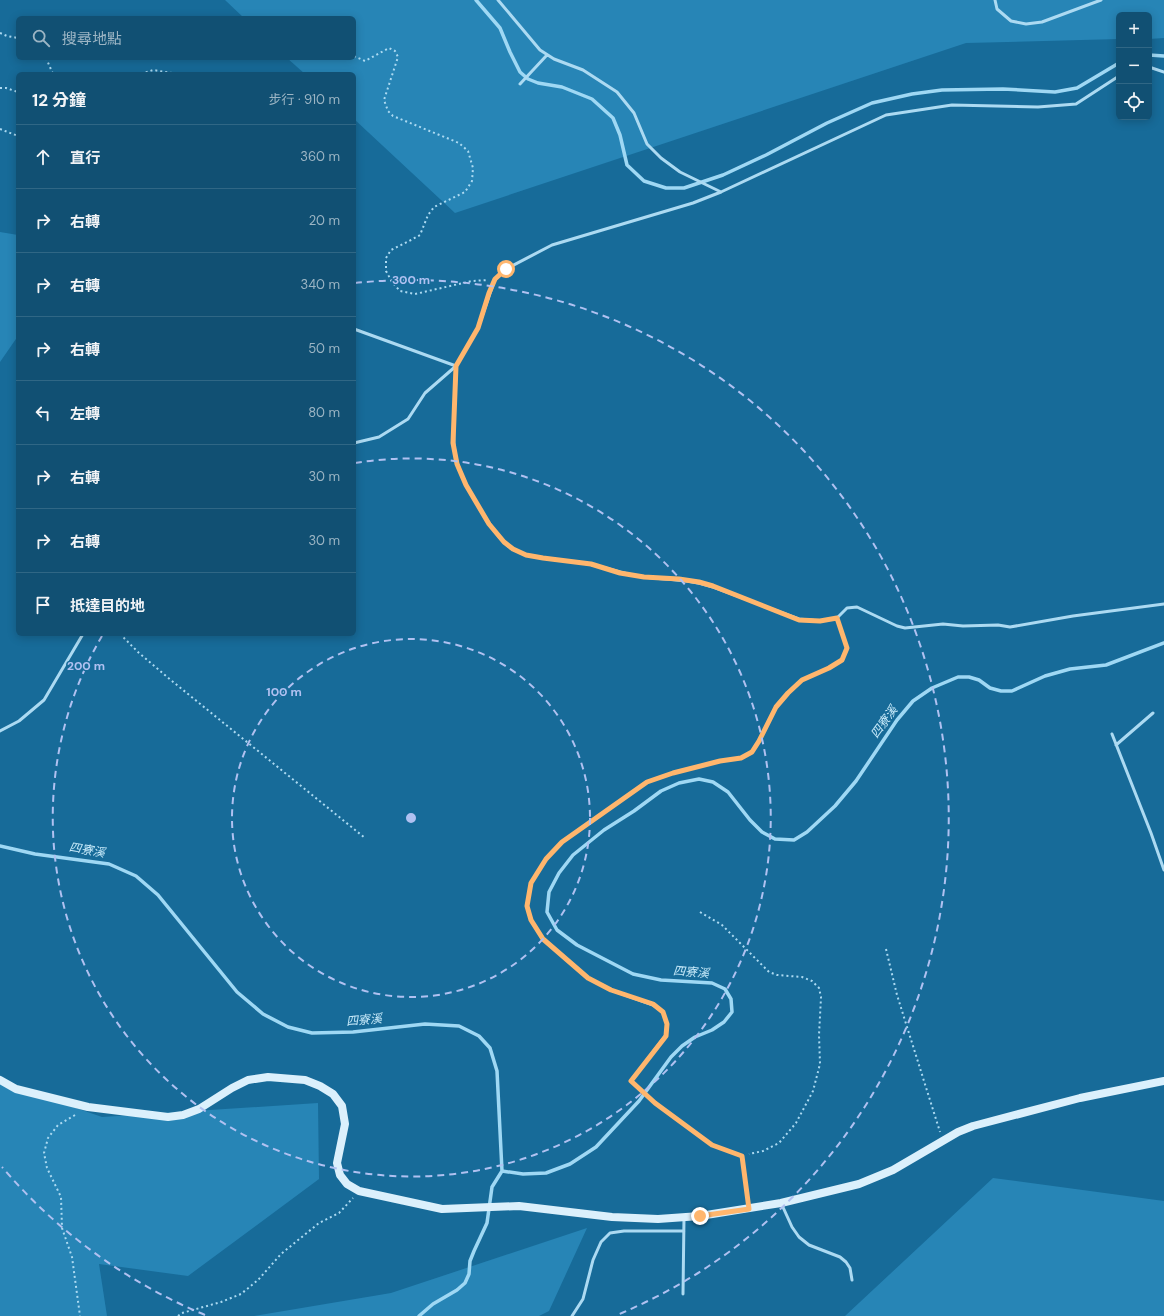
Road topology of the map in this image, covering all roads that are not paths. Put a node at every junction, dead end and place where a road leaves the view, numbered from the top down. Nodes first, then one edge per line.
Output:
1 (498, 0) edge
2 (994, 0) edge
3 (1101, 0) edge
4 (547, 55) junction
5 (1152, 68) edge
6 (1164, 72) edge
7 (1116, 78) edge
8 (520, 84) dead end
9 (721, 192) junction
10 (356, 330) edge
11 (456, 366) junction
12 (356, 443) edge
13 (1164, 604) edge
14 (837, 618) junction
15 (82, 636) edge
16 (1153, 713) dead end
17 (0, 731) edge
18 (1112, 734) dead end
19 (1116, 745) junction
20 (1164, 870) edge
21 (0, 1080) edge
22 (1164, 1081) edge
23 (781, 1203) junction
24 (749, 1209) junction
25 (684, 1218) junction
26 (684, 1231) junction
27 (852, 1280) dead end
28 (683, 1294) dead end
29 (572, 1316) edge

1 - 4 lane
2 - 3 lane
4 - 8 lane
4 - 9 lane
5 - 6 lane
7 - 9 lane
9 - 11 lane
10 - 11 lane
11 - 12 lane
11 - 14 lane
13 - 14 lane
14 - 24 lane
15 - 17 lane
16 - 19 lane
18 - 19 lane
19 - 20 lane
21 - 25 street
22 - 23 street
23 - 24 street
23 - 27 lane
24 - 25 street
25 - 26 lane
26 - 28 lane
26 - 29 lane

